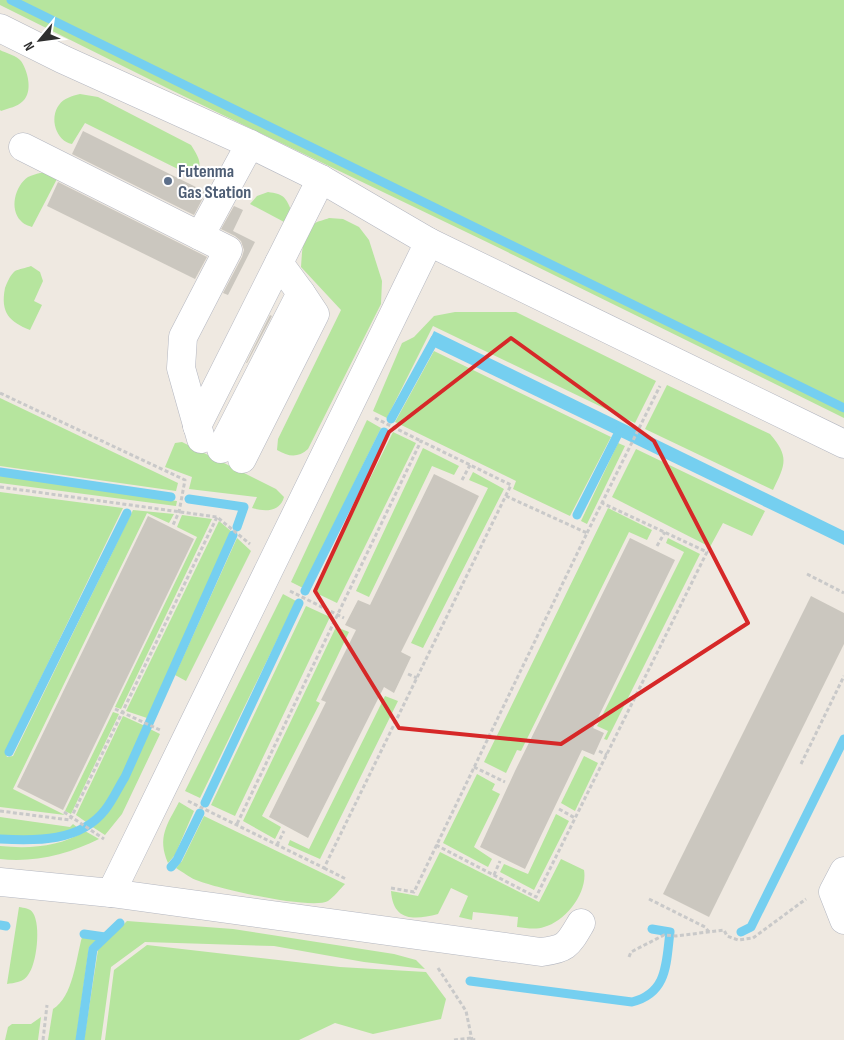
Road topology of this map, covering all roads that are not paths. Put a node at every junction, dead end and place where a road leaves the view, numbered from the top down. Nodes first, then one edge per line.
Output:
1 (0, 28) edge
2 (250, 144) junction
3 (23, 147) dead end
4 (321, 179) junction
5 (200, 236) junction
6 (429, 242) junction
7 (279, 262) junction
8 (215, 443) junction
9 (844, 444) edge
10 (844, 871) edge
11 (0, 882) edge
12 (111, 893) junction
13 (844, 920) edge
14 (581, 923) dead end

1 - 2 lane
2 - 4 lane
2 - 5 lane
3 - 5 lane
4 - 6 lane
4 - 7 lane
5 - 8 lane
6 - 9 lane
6 - 12 lane
7 - 8 lane
7 - 8 lane
10 - 13 lane
11 - 12 lane
12 - 14 lane

